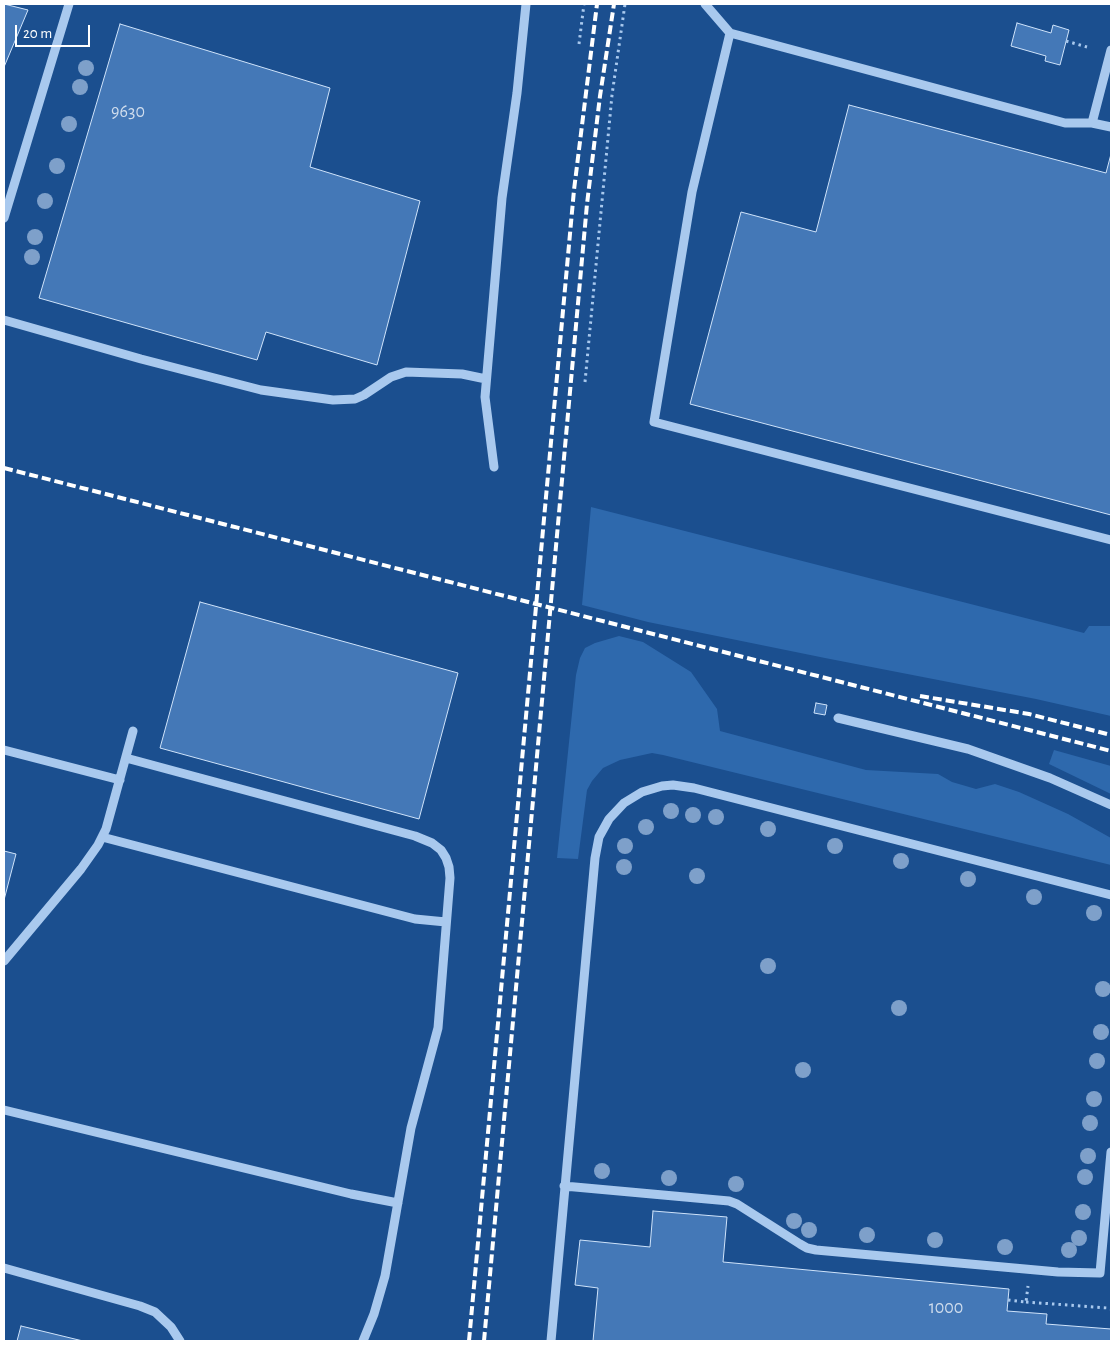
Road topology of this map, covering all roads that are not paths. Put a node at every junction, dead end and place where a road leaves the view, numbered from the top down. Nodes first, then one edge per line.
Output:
1 (69, 4) edge
2 (526, 4) edge
3 (705, 4) edge
4 (730, 33) junction
5 (1111, 50) edge
6 (1107, 83) edge
7 (1092, 123) junction
8 (1111, 127) edge
9 (4, 218) edge
10 (4, 320) edge
11 (486, 379) junction
12 (494, 468) dead end
13 (1111, 540) edge
14 (838, 718) dead end
15 (133, 731) dead end
16 (4, 750) edge
17 (126, 758) junction
18 (120, 780) junction
19 (1111, 805) edge
20 (102, 837) junction
21 (1111, 895) edge
22 (446, 922) junction
23 (4, 962) edge
24 (4, 1110) edge
25 (1111, 1152) edge
26 (1111, 1157) edge
27 (564, 1186) junction
28 (398, 1202) junction
29 (4, 1268) edge
30 (180, 1341) edge
31 (363, 1341) edge
32 (551, 1341) edge

1 - 9 street
2 - 11 street
3 - 4 street
4 - 7 street
4 - 13 street
5 - 6 street
6 - 7 street
7 - 8 street
10 - 11 street
11 - 12 street
14 - 19 street
15 - 17 street
16 - 18 street
17 - 18 street
17 - 22 street
18 - 20 street
20 - 22 street
20 - 23 street
21 - 27 street
22 - 28 street
24 - 28 street
25 - 26 street
26 - 27 street
27 - 32 street
28 - 31 street
29 - 30 street

